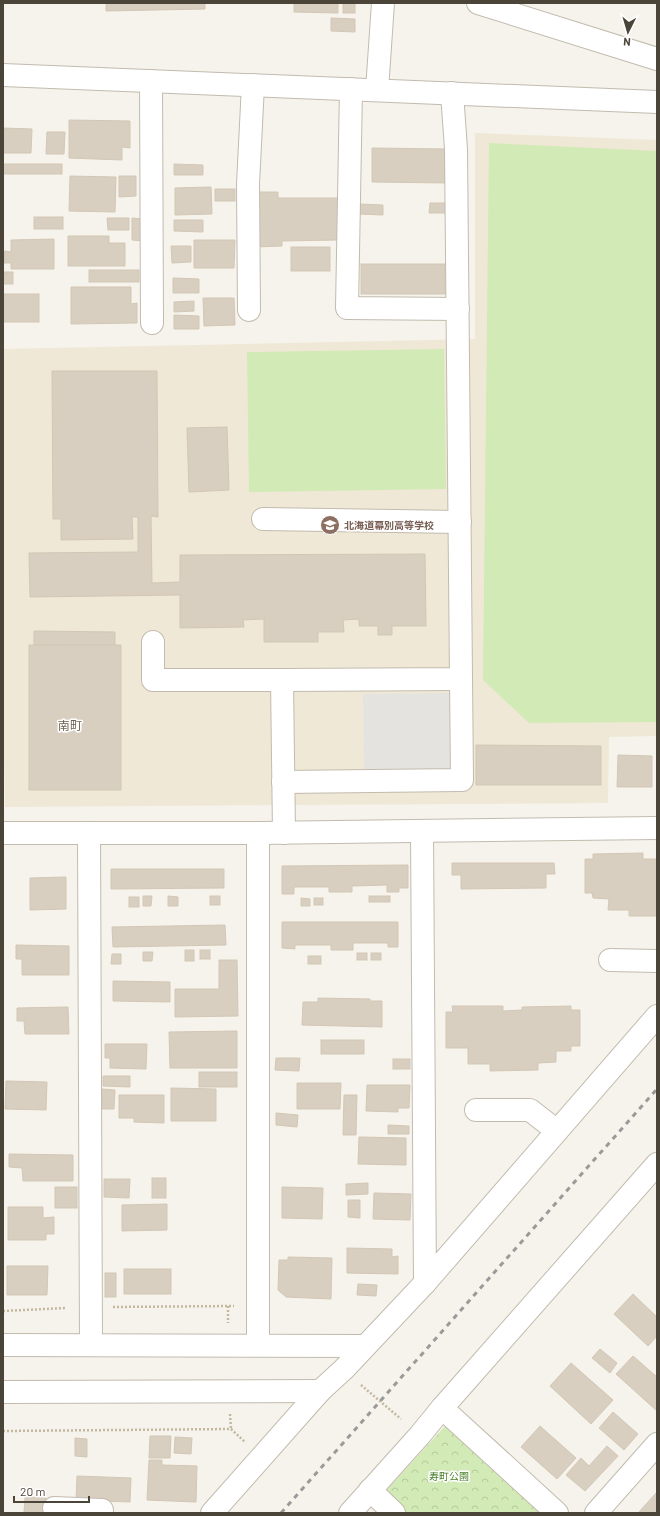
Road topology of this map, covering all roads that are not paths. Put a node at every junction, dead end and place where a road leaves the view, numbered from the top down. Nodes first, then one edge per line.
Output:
1 (383, 3) edge
2 (478, 3) edge
3 (657, 59) edge
4 (3, 75) edge
5 (151, 81) junction
6 (253, 86) junction
7 (351, 89) junction
8 (377, 90) junction
9 (452, 93) junction
10 (657, 102) edge
11 (458, 309) junction
12 (249, 310) dead end
13 (152, 323) dead end
14 (263, 519) dead end
15 (460, 522) junction
16 (153, 642) dead end
17 (461, 679) junction
18 (282, 680) junction
19 (283, 782) junction
20 (657, 828) edge
21 (422, 831) junction
22 (89, 832) junction
23 (3, 833) edge
24 (258, 833) junction
25 (284, 833) junction
26 (610, 960) dead end
27 (657, 961) edge
28 (657, 1016) edge
29 (476, 1110) dead end
30 (557, 1130) junction
31 (657, 1164) edge
32 (425, 1283) junction
33 (3, 1345) edge
34 (91, 1345) junction
35 (258, 1345) junction
36 (365, 1346) junction
37 (320, 1391) junction
38 (3, 1392) edge
39 (442, 1408) junction
40 (657, 1444) edge
41 (370, 1490) junction
42 (54, 1508) dead end
43 (101, 1513) edge
44 (212, 1513) edge
45 (350, 1513) edge
46 (394, 1513) edge
47 (557, 1513) edge
48 (596, 1513) edge

1 - 8 street
2 - 3 street
4 - 5 street
5 - 6 street
5 - 13 street
6 - 7 street
6 - 12 street
7 - 8 street
7 - 11 street
8 - 9 street
9 - 10 street
9 - 11 street
11 - 15 street
14 - 15 street
15 - 17 street
16 - 18 street
17 - 18 street
17 - 19 street
18 - 19 street
19 - 25 street
20 - 21 street
21 - 25 street
21 - 32 street
22 - 23 street
22 - 24 street
22 - 34 street
24 - 25 street
24 - 35 street
26 - 27 street
28 - 30 street
29 - 30 street
30 - 32 street
31 - 39 street
32 - 36 street
33 - 34 street
34 - 35 street
35 - 36 street
36 - 37 street
37 - 38 street
37 - 44 street
39 - 41 street
39 - 47 street
40 - 48 street
41 - 45 street
41 - 46 street
42 - 43 street

